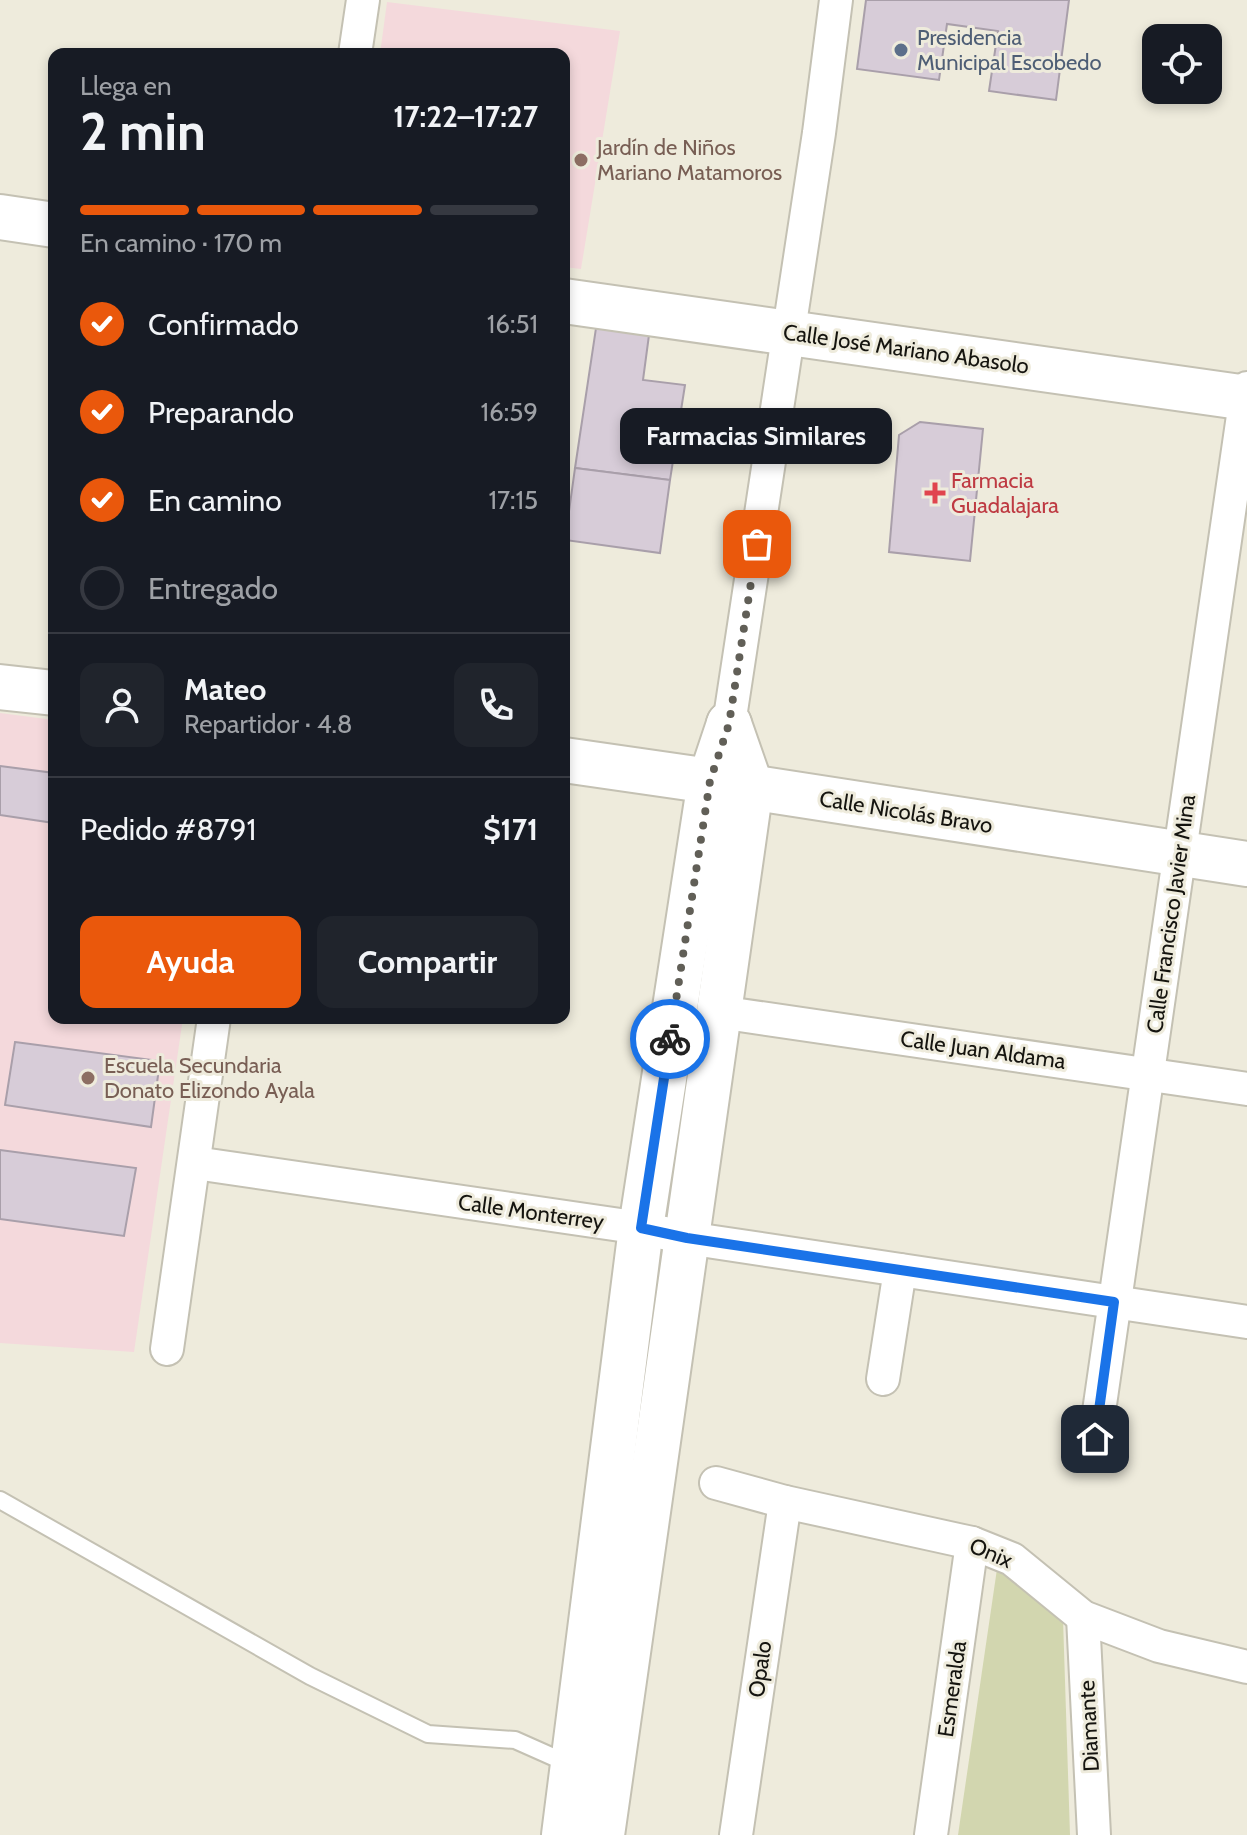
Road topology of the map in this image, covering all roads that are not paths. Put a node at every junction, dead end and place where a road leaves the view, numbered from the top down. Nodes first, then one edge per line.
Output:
1 (363, 0) edge
2 (836, 0) edge
3 (356, 48) edge
4 (0, 217) edge
5 (48, 224) edge
6 (570, 302) edge
7 (788, 332) junction
8 (1247, 395) edge
9 (0, 687) edge
10 (48, 692) edge
11 (729, 724) joint
12 (570, 761) edge
13 (731, 784) junction
14 (1179, 855) junction
15 (1247, 864) edge
16 (719, 1012) junction
17 (213, 1024) edge
18 (1148, 1074) junction
19 (1247, 1089) edge
20 (195, 1163) junction
21 (641, 1228) junction
22 (687, 1238) junction
23 (900, 1270) junction
24 (1114, 1302) junction
25 (1247, 1322) edge
26 (167, 1349) dead end
27 (883, 1379) dead end
28 (1095, 1439) dead end
29 (716, 1483) dead end
30 (0, 1500) edge
31 (785, 1502) junction
32 (972, 1543) junction
33 (1083, 1617) junction
34 (1247, 1667) edge
35 (592, 1772) junction
36 (564, 1835) edge
37 (602, 1835) edge
38 (736, 1835) edge
39 (931, 1835) edge
40 (1094, 1835) edge

1 - 3 street
2 - 7 street
4 - 5 street
6 - 7 street, Calle José Mariano Abasolo
7 - 8 street, Calle José Mariano Abasolo
7 - 11 street
8 - 14 street, Calle Francisco Javier Mina
9 - 10 street
11 - 13 street
12 - 13 street, Calle Nicolás Bravo
13 - 14 street, Calle Nicolás Bravo
13 - 16 street
13 - 21 street
14 - 15 street, Calle Nicolás Bravo
14 - 18 street, Calle Francisco Javier Mina
16 - 18 street, Calle Juan Aldama
16 - 22 street
17 - 20 street
18 - 19 street, Calle Juan Aldama
18 - 24 street, Calle Francisco Javier Mina
20 - 21 street, Calle Monterrey
20 - 26 street
21 - 22 street, Calle Monterrey
21 - 35 street
22 - 23 street, Calle Monterrey
22 - 35 street
23 - 24 street, Calle Monterrey
23 - 27 street
24 - 25 street, Calle Monterrey
24 - 28 street, Calle Francisco Javier Mina
29 - 31 street, Onix
30 - 35 lane
31 - 32 street, Onix
31 - 38 street, Opalo
32 - 33 street, Onix
32 - 39 street, Esmeralda
33 - 34 street, Onix
33 - 40 street, Diamante
35 - 36 street
35 - 37 street

